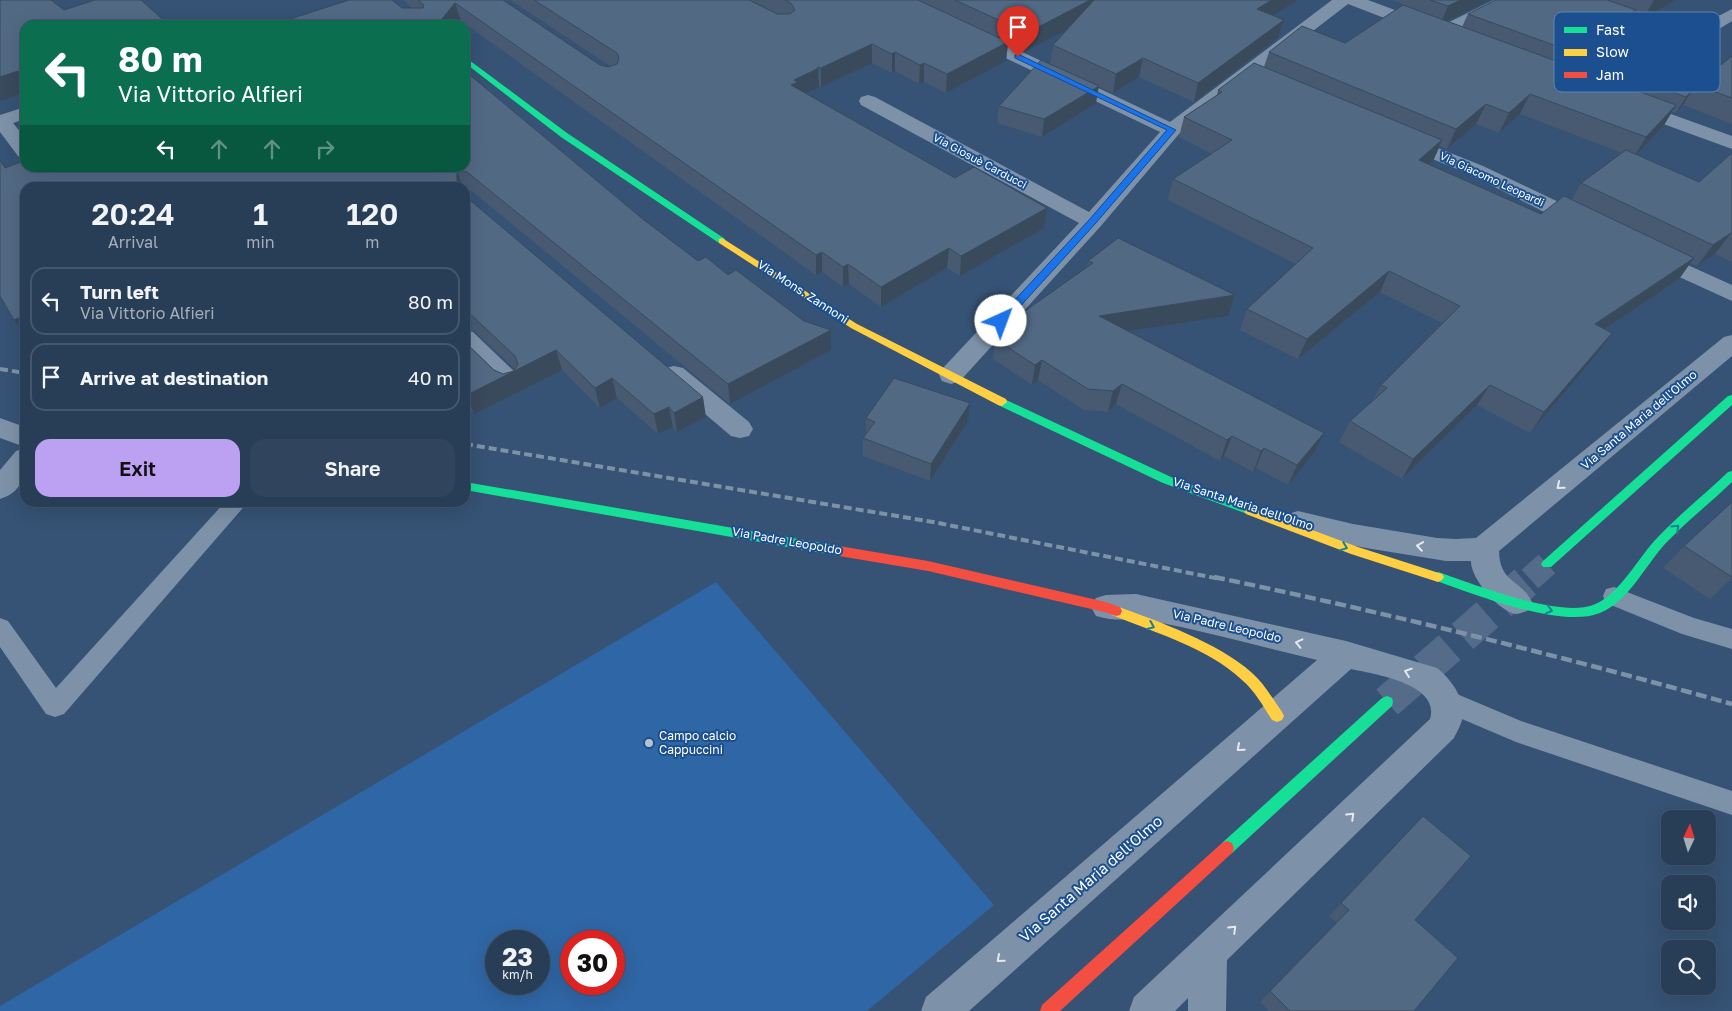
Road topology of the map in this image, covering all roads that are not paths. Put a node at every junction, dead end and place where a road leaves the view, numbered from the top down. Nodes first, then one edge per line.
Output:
1 (1343, 0) edge
2 (1353, 0) edge
3 (1507, 0) edge
4 (1570, 0) edge
5 (1602, 12) edge
6 (1732, 14) edge
7 (1720, 21) edge
8 (959, 29) edge
9 (1441, 33) junction
10 (1459, 40) edge
11 (470, 63) edge
12 (1594, 92) edge
13 (1603, 92) edge
14 (1600, 94) junction
15 (868, 101) dead end
16 (20, 115) edge
17 (1, 121) edge
18 (1172, 130) junction
19 (1384, 132) edge
20 (1732, 143) edge
21 (20, 146) edge
22 (292, 172) edge
23 (302, 182) edge
24 (1092, 222) junction
25 (1600, 230) edge
26 (1635, 247) edge
27 (1732, 294) edge
28 (470, 343) edge
29 (1732, 343) edge
30 (656, 358) edge
31 (951, 375) junction
32 (511, 383) edge
33 (1732, 399) edge
34 (0, 415) edge
35 (20, 418) edge
36 (0, 427) edge
37 (740, 429) dead end
38 (20, 436) edge
39 (20, 464) edge
40 (1732, 475) edge
41 (20, 478) edge
42 (1168, 480) junction
43 (470, 487) edge
44 (0, 489) edge
45 (0, 496) edge
46 (234, 507) edge
47 (1485, 547) junction
48 (1547, 564) tunnel mouth
49 (1614, 596) junction
50 (1517, 602) junction
51 (1106, 606) junction
52 (0, 628) edge
53 (1732, 639) edge
54 (1346, 654) junction
55 (1445, 700) junction
56 (1387, 702) tunnel mouth
57 (1277, 716) junction
58 (1732, 803) edge
59 (1210, 952) junction
60 (940, 1011) edge
61 (1048, 1011) edge
62 (1148, 1011) edge
63 (1207, 1011) edge

1 - 18 street
2 - 9 street
3 - 9 street
4 - 5 street
6 - 7 street
8 - 18 street
9 - 10 street
11 - 31 street, Via Mons. Zannoni
12 - 14 street
13 - 14 street
14 - 20 street
15 - 24 street, Via Giosuè Carducci
16 - 17 street
17 - 21 street
18 - 24 street
19 - 25 street, Via Giacomo Leopardi
22 - 23 street
24 - 31 street
26 - 27 street
28 - 32 street
29 -> 47 street, Via Santa Maria dell'Olmo
30 - 37 street
31 - 42 street, Via Mons. Zannoni
33 - 48 street
34 - 35 street
36 - 38 street
39 - 44 street
49 -> 40 street, Via Santa Maria dell'Olmo
41 - 45 street
47 -> 42 street, Via Santa Maria dell'Olmo
42 -> 50 street, Via Santa Maria dell'Olmo
43 - 51 street, Via Padre Leopoldo
46 - 52 lane
47 - 50 street
50 -> 49 street, Via Santa Maria dell'Olmo
49 - 53 lane
54 -> 51 street, Via Padre Leopoldo
51 -> 57 street, Via Padre Leopoldo
55 -> 54 street
54 - 57 street, Via Santa Maria dell'Olmo
55 - 58 lane
59 -> 55 street
56 - 61 street
57 -> 60 street, Via Santa Maria dell'Olmo
59 - 62 street
59 - 63 street

